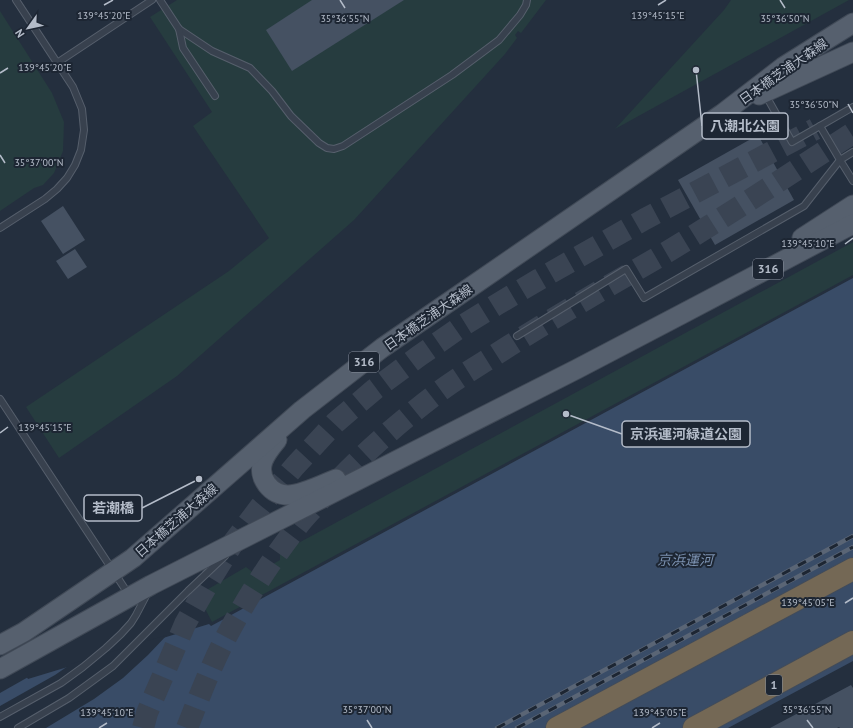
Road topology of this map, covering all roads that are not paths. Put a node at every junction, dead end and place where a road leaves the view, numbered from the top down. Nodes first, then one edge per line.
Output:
1 (16, 0) edge
2 (152, 0) edge
3 (160, 0) edge
4 (527, 0) edge
5 (853, 23) edge
6 (180, 28) junction
7 (853, 52) edge
8 (57, 62) junction
9 (764, 93) junction
10 (215, 96) dead end
11 (853, 107) edge
12 (722, 114) junction
13 (820, 126) junction
14 (853, 152) edge
15 (840, 160) junction
16 (853, 181) edge
17 (853, 205) edge
18 (853, 224) edge
19 (0, 228) edge
20 (682, 314) junction
21 (517, 336) dead end
22 (0, 399) edge
23 (302, 410) junction
24 (450, 433) junction
25 (244, 538) junction
26 (853, 569) edge
27 (114, 572) junction
28 (151, 585) junction
29 (130, 597) junction
30 (853, 642) edge
31 (0, 645) edge
32 (0, 669) edge
33 (0, 717) edge
34 (18, 728) edge
35 (557, 728) edge
36 (694, 728) edge

1 - 8 lane
2 - 8 lane
3 - 6 lane
4 - 6 lane
5 - 12 main road, 日本橋芝浦大森線 / 316
6 - 10 lane
7 - 9 main road
8 - 19 lane
9 - 12 main road
9 - 13 lane
11 - 13 lane
12 - 23 main road, 日本橋芝浦大森線 / 316
13 - 15 lane
14 - 15 lane
15 - 16 lane
15 - 21 lane
17 - 20 main road
18 - 20 main road, 316
20 - 24 main road, 316
22 - 27 lane
23 - 24 main road
23 - 27 main road, 日本橋芝浦大森線 / 316
24 - 25 main road, 316
25 - 28 main road, 316
25 - 34 lane
26 - 35 highway
27 - 29 lane
27 - 31 main road, 日本橋芝浦大森線 / 316
28 - 29 main road, 316
28 - 33 lane
29 - 32 main road, 316
30 - 36 highway, 1

